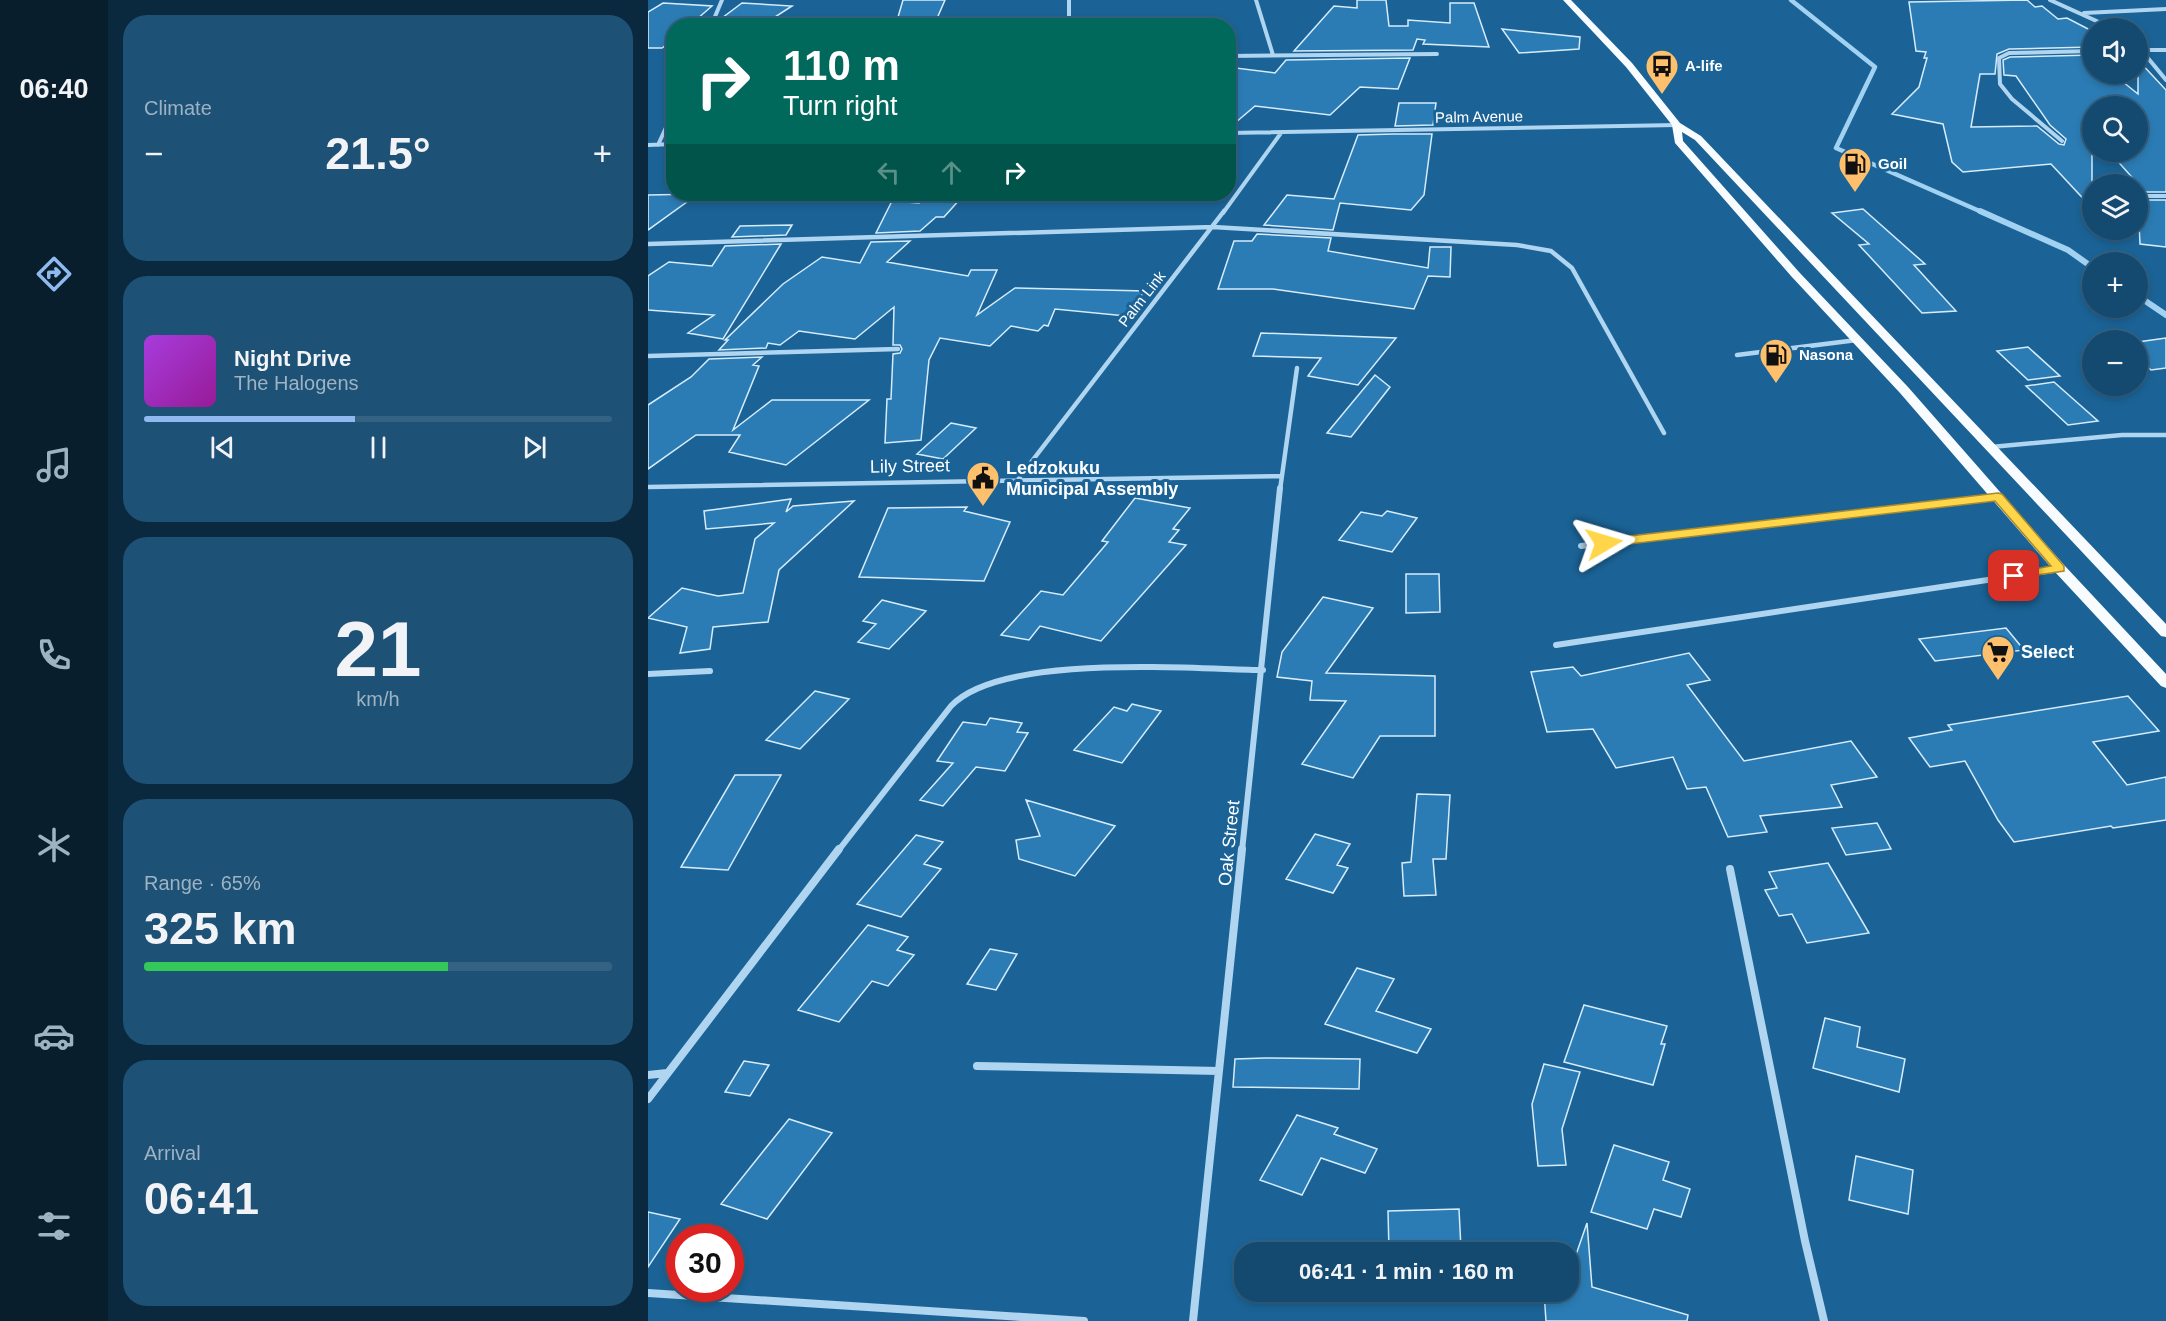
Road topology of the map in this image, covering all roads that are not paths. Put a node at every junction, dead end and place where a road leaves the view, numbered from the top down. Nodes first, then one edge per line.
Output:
1 (722, 0) edge
2 (1069, 0) edge
3 (1256, 0) edge
4 (1567, 0) edge
5 (2050, 0) edge
6 (2166, 9) edge
7 (2084, 13) junction
8 (714, 18) edge
9 (1068, 18) edge
10 (2093, 18) edge
11 (2148, 49) edge
12 (2166, 50) edge
13 (2082, 51) edge
14 (1437, 54) dead end
15 (1273, 55) junction
16 (1236, 56) edge
17 (2148, 59) edge
18 (2166, 80) edge
19 (1677, 125) junction
20 (666, 128) edge
21 (1281, 132) junction
22 (1236, 133) edge
23 (2062, 141) dead end
24 (666, 144) edge
25 (648, 145) edge
26 (658, 145) junction
27 (1236, 194) edge
28 (2148, 196) edge
29 (2166, 196) edge
30 (1231, 201) edge
31 (1212, 227) junction
32 (648, 244) edge
33 (1857, 340) junction
34 (898, 349) dead end
35 (648, 356) edge
36 (1737, 356) dead end
37 (1297, 368) dead end
38 (1664, 433) dead end
39 (2166, 435) edge
40 (1990, 447) junction
41 (1281, 476) junction
42 (1018, 478) junction
43 (648, 487) edge
44 (1998, 497) junction
45 (1581, 546) dead end
46 (2060, 569) junction
47 (2166, 633) edge
48 (1556, 645) dead end
49 (1263, 670) junction
50 (710, 671) dead end
51 (648, 674) edge
52 (2166, 682) edge
53 (1730, 869) dead end
54 (977, 1066) dead end
55 (1219, 1071) junction
56 (667, 1073) junction
57 (648, 1075) edge
58 (648, 1099) edge
59 (648, 1293) edge
60 (1083, 1321) edge
61 (1193, 1321) edge
62 (1824, 1321) edge

1 - 8 street
2 - 9 street
3 - 15 street
4 - 19 main road
5 - 7 street
6 - 7 street
7 - 10 street
11 - 12 street
13 - 23 street
14 - 15 street
15 - 16 street
17 - 18 street
19 - 21 street, Palm Avenue
19 - 33 main road
19 - 40 main road
20 - 26 street
21 - 22 street, Palm Avenue
21 - 27 street, Palm Link
24 - 26 street
25 - 26 street
28 - 29 street
30 - 31 street, Palm Link
31 - 32 street
31 - 38 street
31 - 42 street, Palm Link
33 - 36 street
33 - 44 main road
34 - 35 street
37 - 41 street, Oak Street
39 - 40 street
40 - 47 main road
41 - 42 street, Lily Street
41 - 49 street, Oak Street
42 - 43 street, Lily Street
44 - 45 street
44 - 46 main road
46 - 48 street
46 - 52 main road
49 - 55 street, Oak Street
49 - 56 street
50 - 51 street
53 - 62 street
54 - 55 street
55 - 61 street, Oak Street
56 - 57 street
56 - 58 street
59 - 60 street

